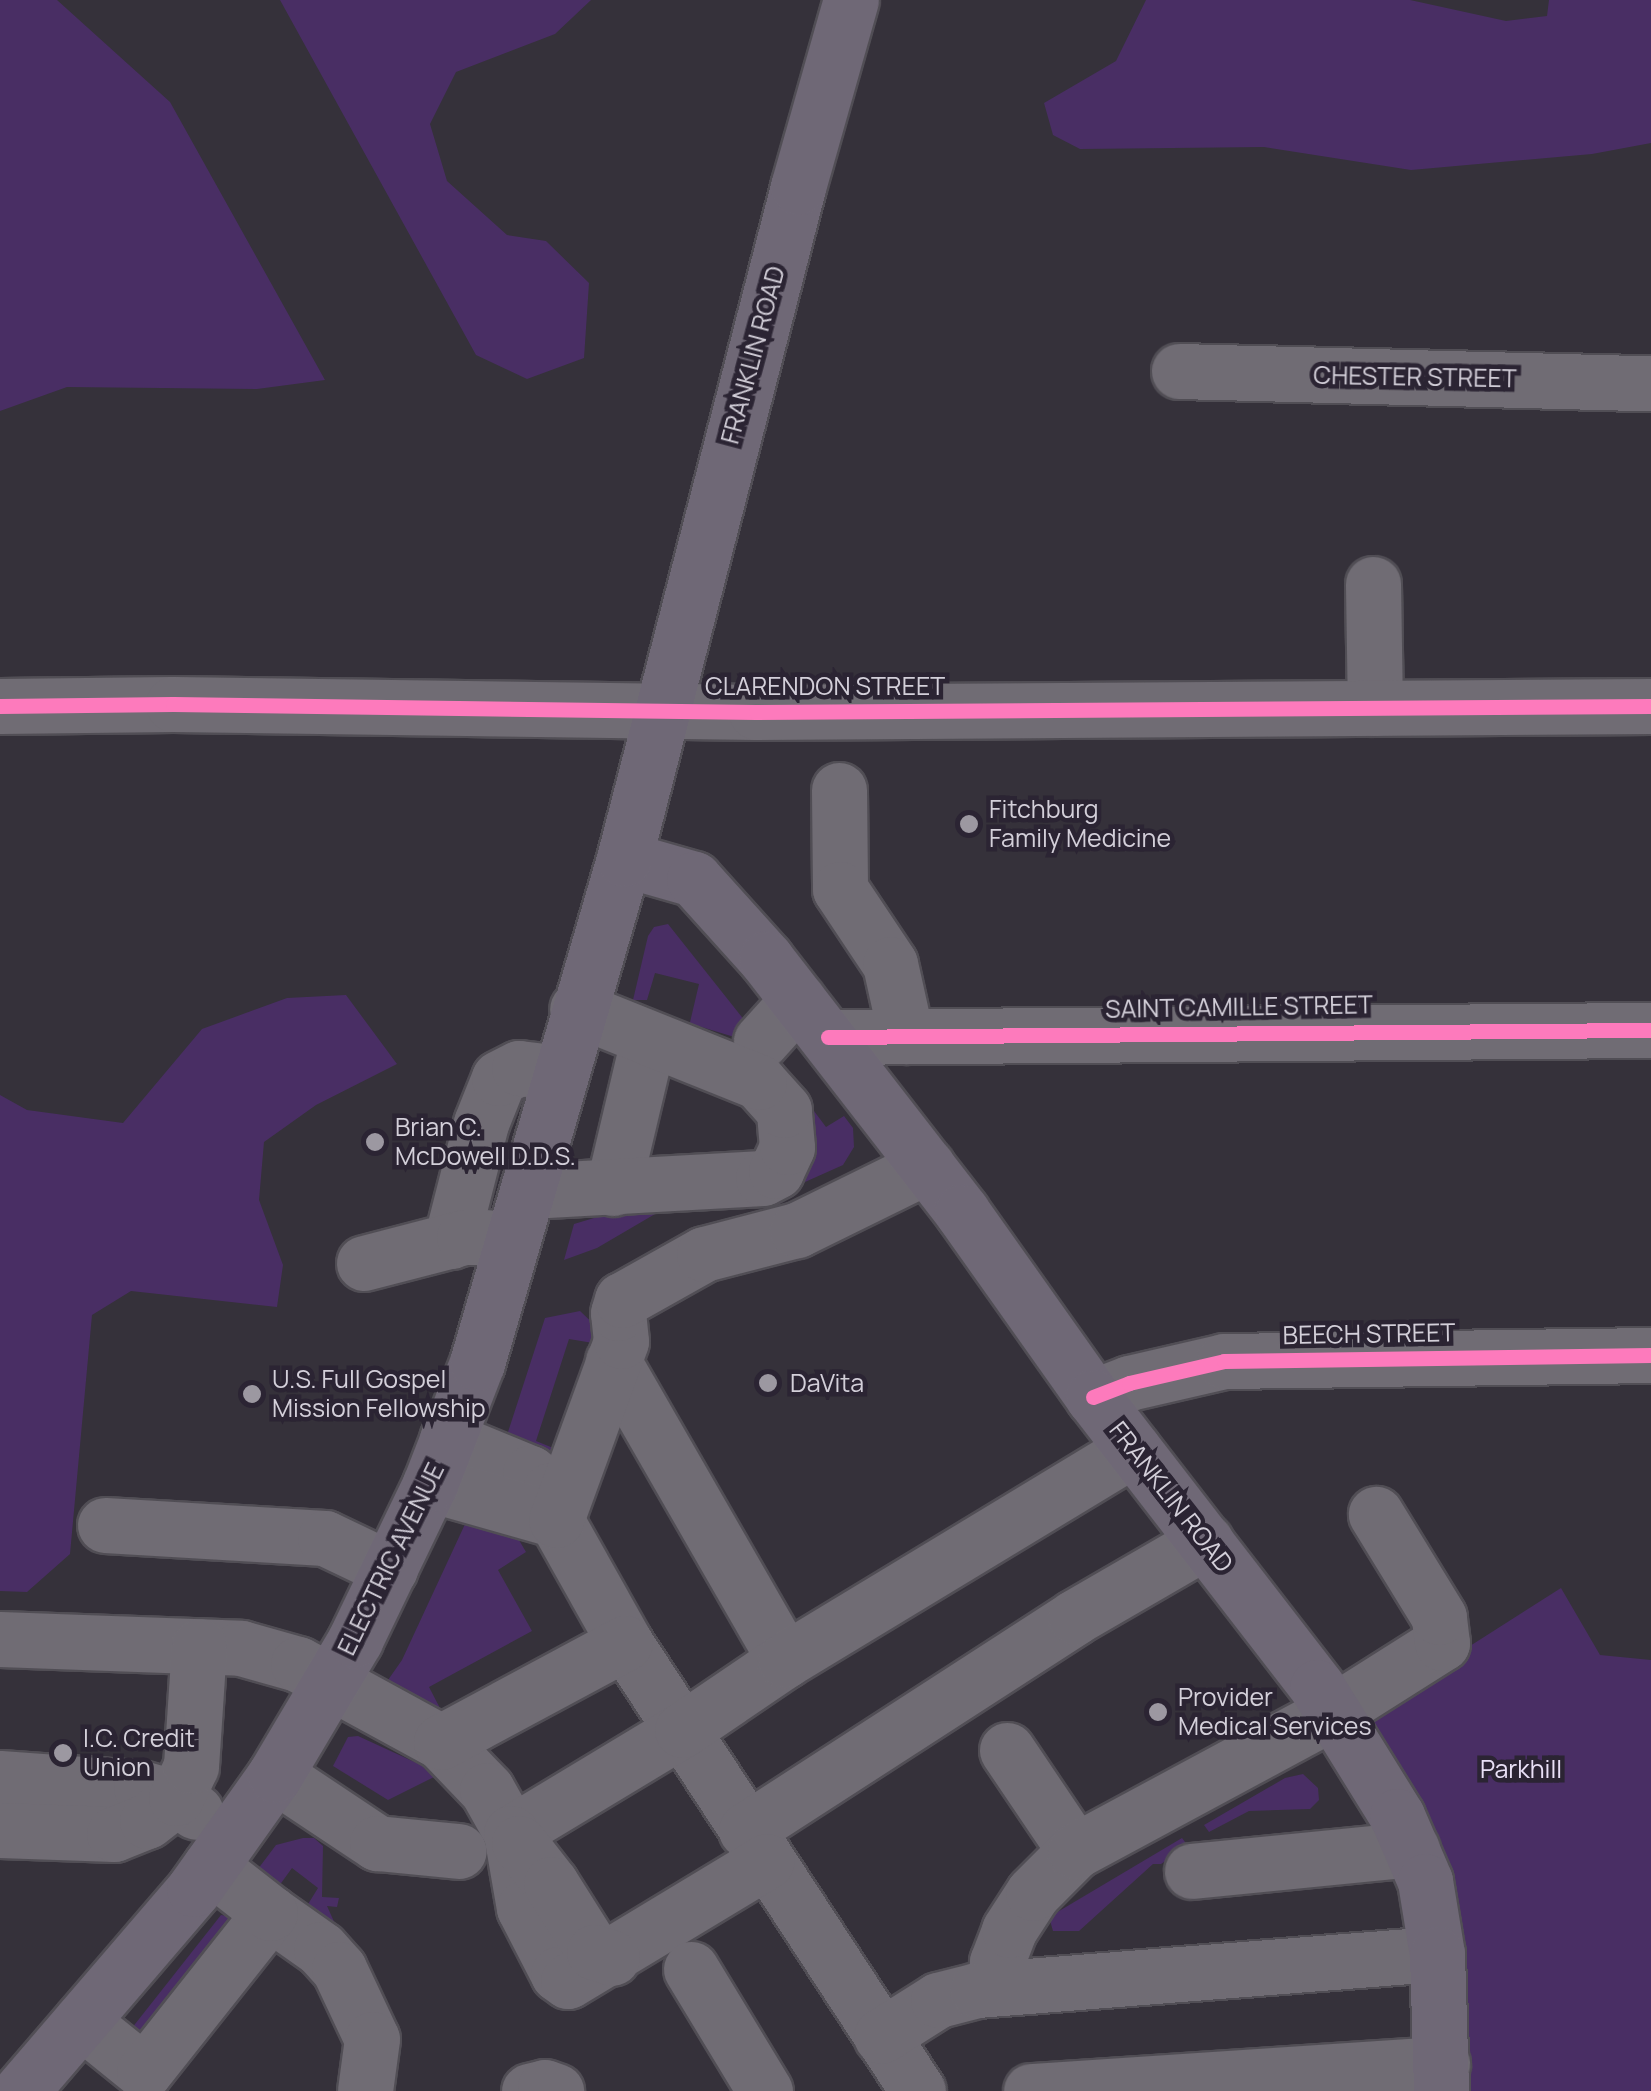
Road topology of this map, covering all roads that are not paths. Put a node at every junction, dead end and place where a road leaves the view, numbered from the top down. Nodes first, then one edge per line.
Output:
1 (851, 0) edge
2 (1179, 371) dead end
3 (1651, 383) edge
4 (1372, 584) dead end
5 (0, 706) edge
6 (1651, 706) edge
7 (1375, 708) junction
8 (660, 712) junction
9 (839, 790) dead end
10 (624, 859) junction
11 (577, 1010) junction
12 (813, 1018) junction
13 (1651, 1030) edge
14 (906, 1036) junction
15 (761, 1041) dead end
16 (669, 1049) junction
17 (561, 1073) junction
18 (927, 1166) junction
19 (635, 1186) junction
20 (530, 1191) junction
21 (450, 1240) junction
22 (514, 1242) junction
23 (364, 1263) dead end
24 (1651, 1355) edge
25 (613, 1361) junction
26 (1094, 1398) junction
27 (1134, 1448) junction
28 (439, 1461) junction
29 (1376, 1514) dead end
30 (556, 1520) junction
31 (104, 1525) dead end
32 (1206, 1541) junction
33 (390, 1569) junction
34 (0, 1638) edge
35 (625, 1642) junction
36 (199, 1646) junction
37 (784, 1660) junction
38 (332, 1680) junction
39 (1334, 1712) junction
40 (682, 1730) junction
41 (441, 1742) junction
42 (1007, 1750) dead end
43 (275, 1774) junction
44 (0, 1778) edge
45 (0, 1796) edge
46 (176, 1798) junction
47 (0, 1820) edge
48 (0, 1830) edge
49 (511, 1833) junction
50 (757, 1846) junction
51 (1412, 1850) junction
52 (220, 1851) junction
53 (458, 1851) dead end
54 (1075, 1851) junction
55 (1192, 1871) dead end
56 (280, 1919) junction
57 (1438, 1954) junction
58 (692, 1970) dead end
59 (996, 1988) junction
60 (81, 2021) junction
61 (881, 2036) junction
62 (1442, 2078) edge
63 (146, 2081) edge
64 (366, 2085) edge
65 (21, 2091) edge
66 (529, 2091) edge
67 (556, 2091) edge
68 (765, 2091) edge
69 (918, 2091) edge
70 (1031, 2091) edge

1 - 8 main road, FRANKLIN ROAD
2 - 3 street, CHESTER STREET
4 - 7 street
5 - 8 street, CLARENDON STREET
6 - 7 street, CLARENDON STREET
7 - 8 street, CLARENDON STREET
8 - 10 main road, ELECTRIC AVENUE
9 - 14 street
10 - 11 main road, ELECTRIC AVENUE
10 - 12 main road, FRANKLIN ROAD
11 - 16 street
11 - 17 main road, ELECTRIC AVENUE
12 - 14 street, SAINT CAMILLE STREET
12 - 15 street
12 - 18 main road, FRANKLIN ROAD
13 - 14 street, SAINT CAMILLE STREET
16 - 19 street
16 - 19 street
17 - 20 main road, ELECTRIC AVENUE
17 - 21 street
18 - 25 street
18 - 26 main road, FRANKLIN ROAD
19 - 20 street
20 - 22 main road, ELECTRIC AVENUE
21 - 22 street
21 - 23 street
22 - 28 main road, ELECTRIC AVENUE
24 - 26 street, BEECH STREET
25 - 30 street
25 - 37 street
26 - 27 main road, FRANKLIN ROAD
27 - 32 main road, FRANKLIN ROAD
27 - 37 street
28 - 30 street
28 - 33 main road, ELECTRIC AVENUE
29 - 39 street
30 - 35 street
31 - 33 street
32 - 39 main road, FRANKLIN ROAD
32 - 50 street
33 - 38 main road, ELECTRIC AVENUE
34 - 36 street
35 - 40 street
35 - 41 street
36 - 38 street
36 - 46 street
37 - 40 street
38 - 41 street
38 - 43 main road, ELECTRIC AVENUE
39 - 51 main road, FRANKLIN ROAD
39 - 54 street
40 - 49 street
40 - 50 street
41 - 49 street
42 - 54 street
43 - 52 main road, ELECTRIC AVENUE
43 - 53 street
44 - 46 street
45 - 46 street
46 - 47 street
46 - 48 street
46 - 52 street
49 - 50 street
50 - 61 street
51 - 55 street
51 - 57 main road, FRANKLIN ROAD
52 - 56 street
52 - 60 main road, ELECTRIC AVENUE
54 - 59 street
56 - 63 street
56 - 64 street
57 - 59 street
57 - 62 main road, FRANKLIN ROAD
58 - 68 street
59 - 61 street
60 - 63 street
60 - 65 main road, ELECTRIC AVENUE
61 - 69 street
62 - 70 street
66 - 67 street

